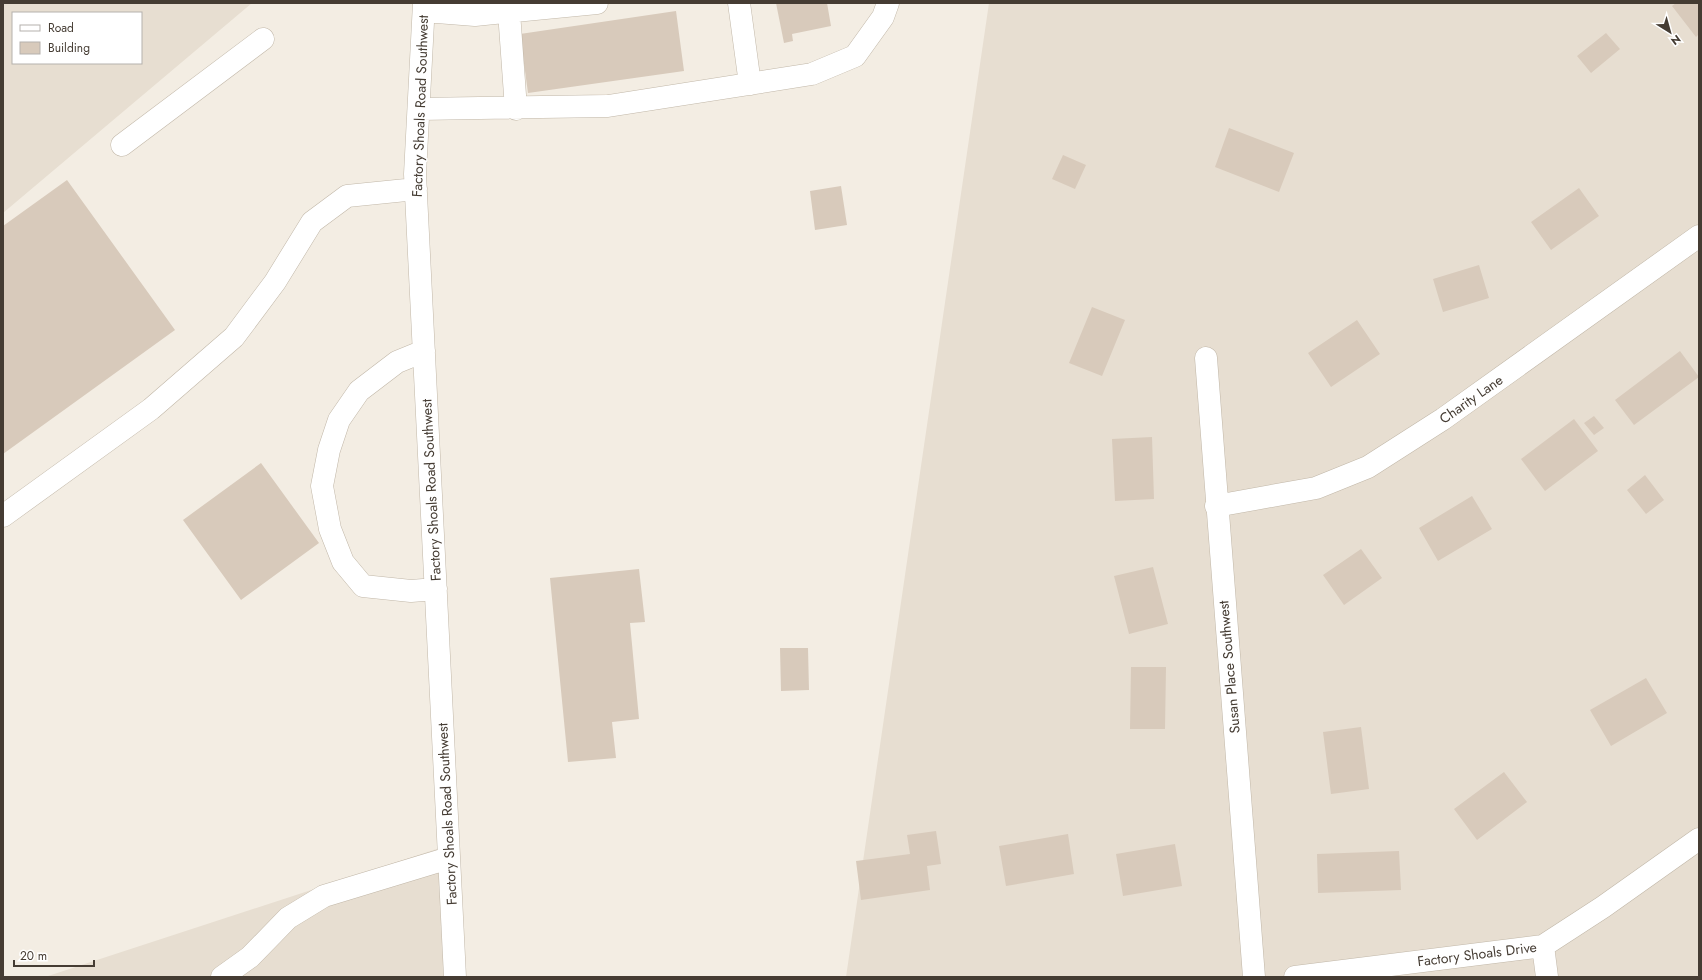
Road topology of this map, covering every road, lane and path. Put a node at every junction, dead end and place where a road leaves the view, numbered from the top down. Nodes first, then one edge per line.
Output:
1 (597, 3) edge
2 (739, 3) edge
3 (888, 3) edge
4 (424, 7) edge
5 (509, 12) junction
6 (263, 39) dead end
7 (750, 84) junction
8 (419, 109) junction
9 (516, 109) junction
10 (122, 145) dead end
11 (416, 189) junction
12 (1699, 236) edge
13 (424, 351) junction
14 (1206, 358) dead end
15 (1216, 506) junction
16 (3, 516) edge
17 (436, 589) junction
18 (1699, 839) edge
19 (449, 858) junction
20 (1543, 946) junction
21 (222, 977) edge
22 (455, 977) edge
23 (1254, 977) edge
24 (1295, 977) edge
25 (1547, 977) edge

1 - 5 street
2 - 7 street
3 - 7 street
4 - 5 street
4 - 8 street, Factory Shoals Road Southwest
5 - 9 street
6 - 10 street
7 - 9 street
8 - 9 street
8 - 11 street, Factory Shoals Road Southwest
11 - 13 street, Factory Shoals Road Southwest
11 - 16 street
12 - 15 street, Charity Lane
13 - 17 street, Factory Shoals Road Southwest
13 - 17 street
14 - 15 street, Susan Place Southwest
15 - 23 street, Susan Place Southwest
17 - 19 street, Factory Shoals Road Southwest
18 - 20 street, Factory Shoals Drive
19 - 21 street
19 - 22 street, Factory Shoals Road Southwest
20 - 24 street, Factory Shoals Drive
20 - 25 street

